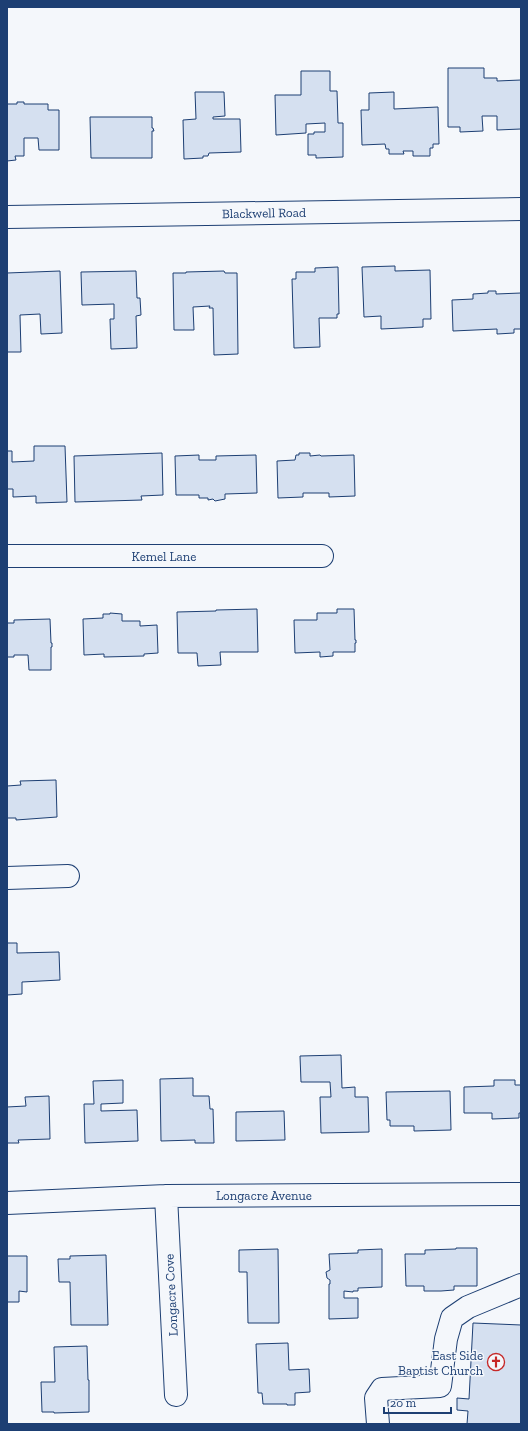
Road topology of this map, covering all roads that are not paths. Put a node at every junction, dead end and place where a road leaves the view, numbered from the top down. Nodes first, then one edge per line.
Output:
1 (521, 209) edge
2 (7, 217) edge
3 (7, 556) edge
4 (322, 556) dead end
5 (68, 876) dead end
6 (7, 878) edge
7 (521, 1194) edge
8 (166, 1196) junction
9 (7, 1203) edge
10 (521, 1285) edge
11 (176, 1395) dead end
12 (378, 1424) edge

1 - 2 street, Blackwell Road
3 - 4 street, Kemel Lane
5 - 6 street
7 - 8 street, Longacre Avenue
8 - 9 street, Longacre Avenue
8 - 11 street, Longacre Cove
10 - 12 street

